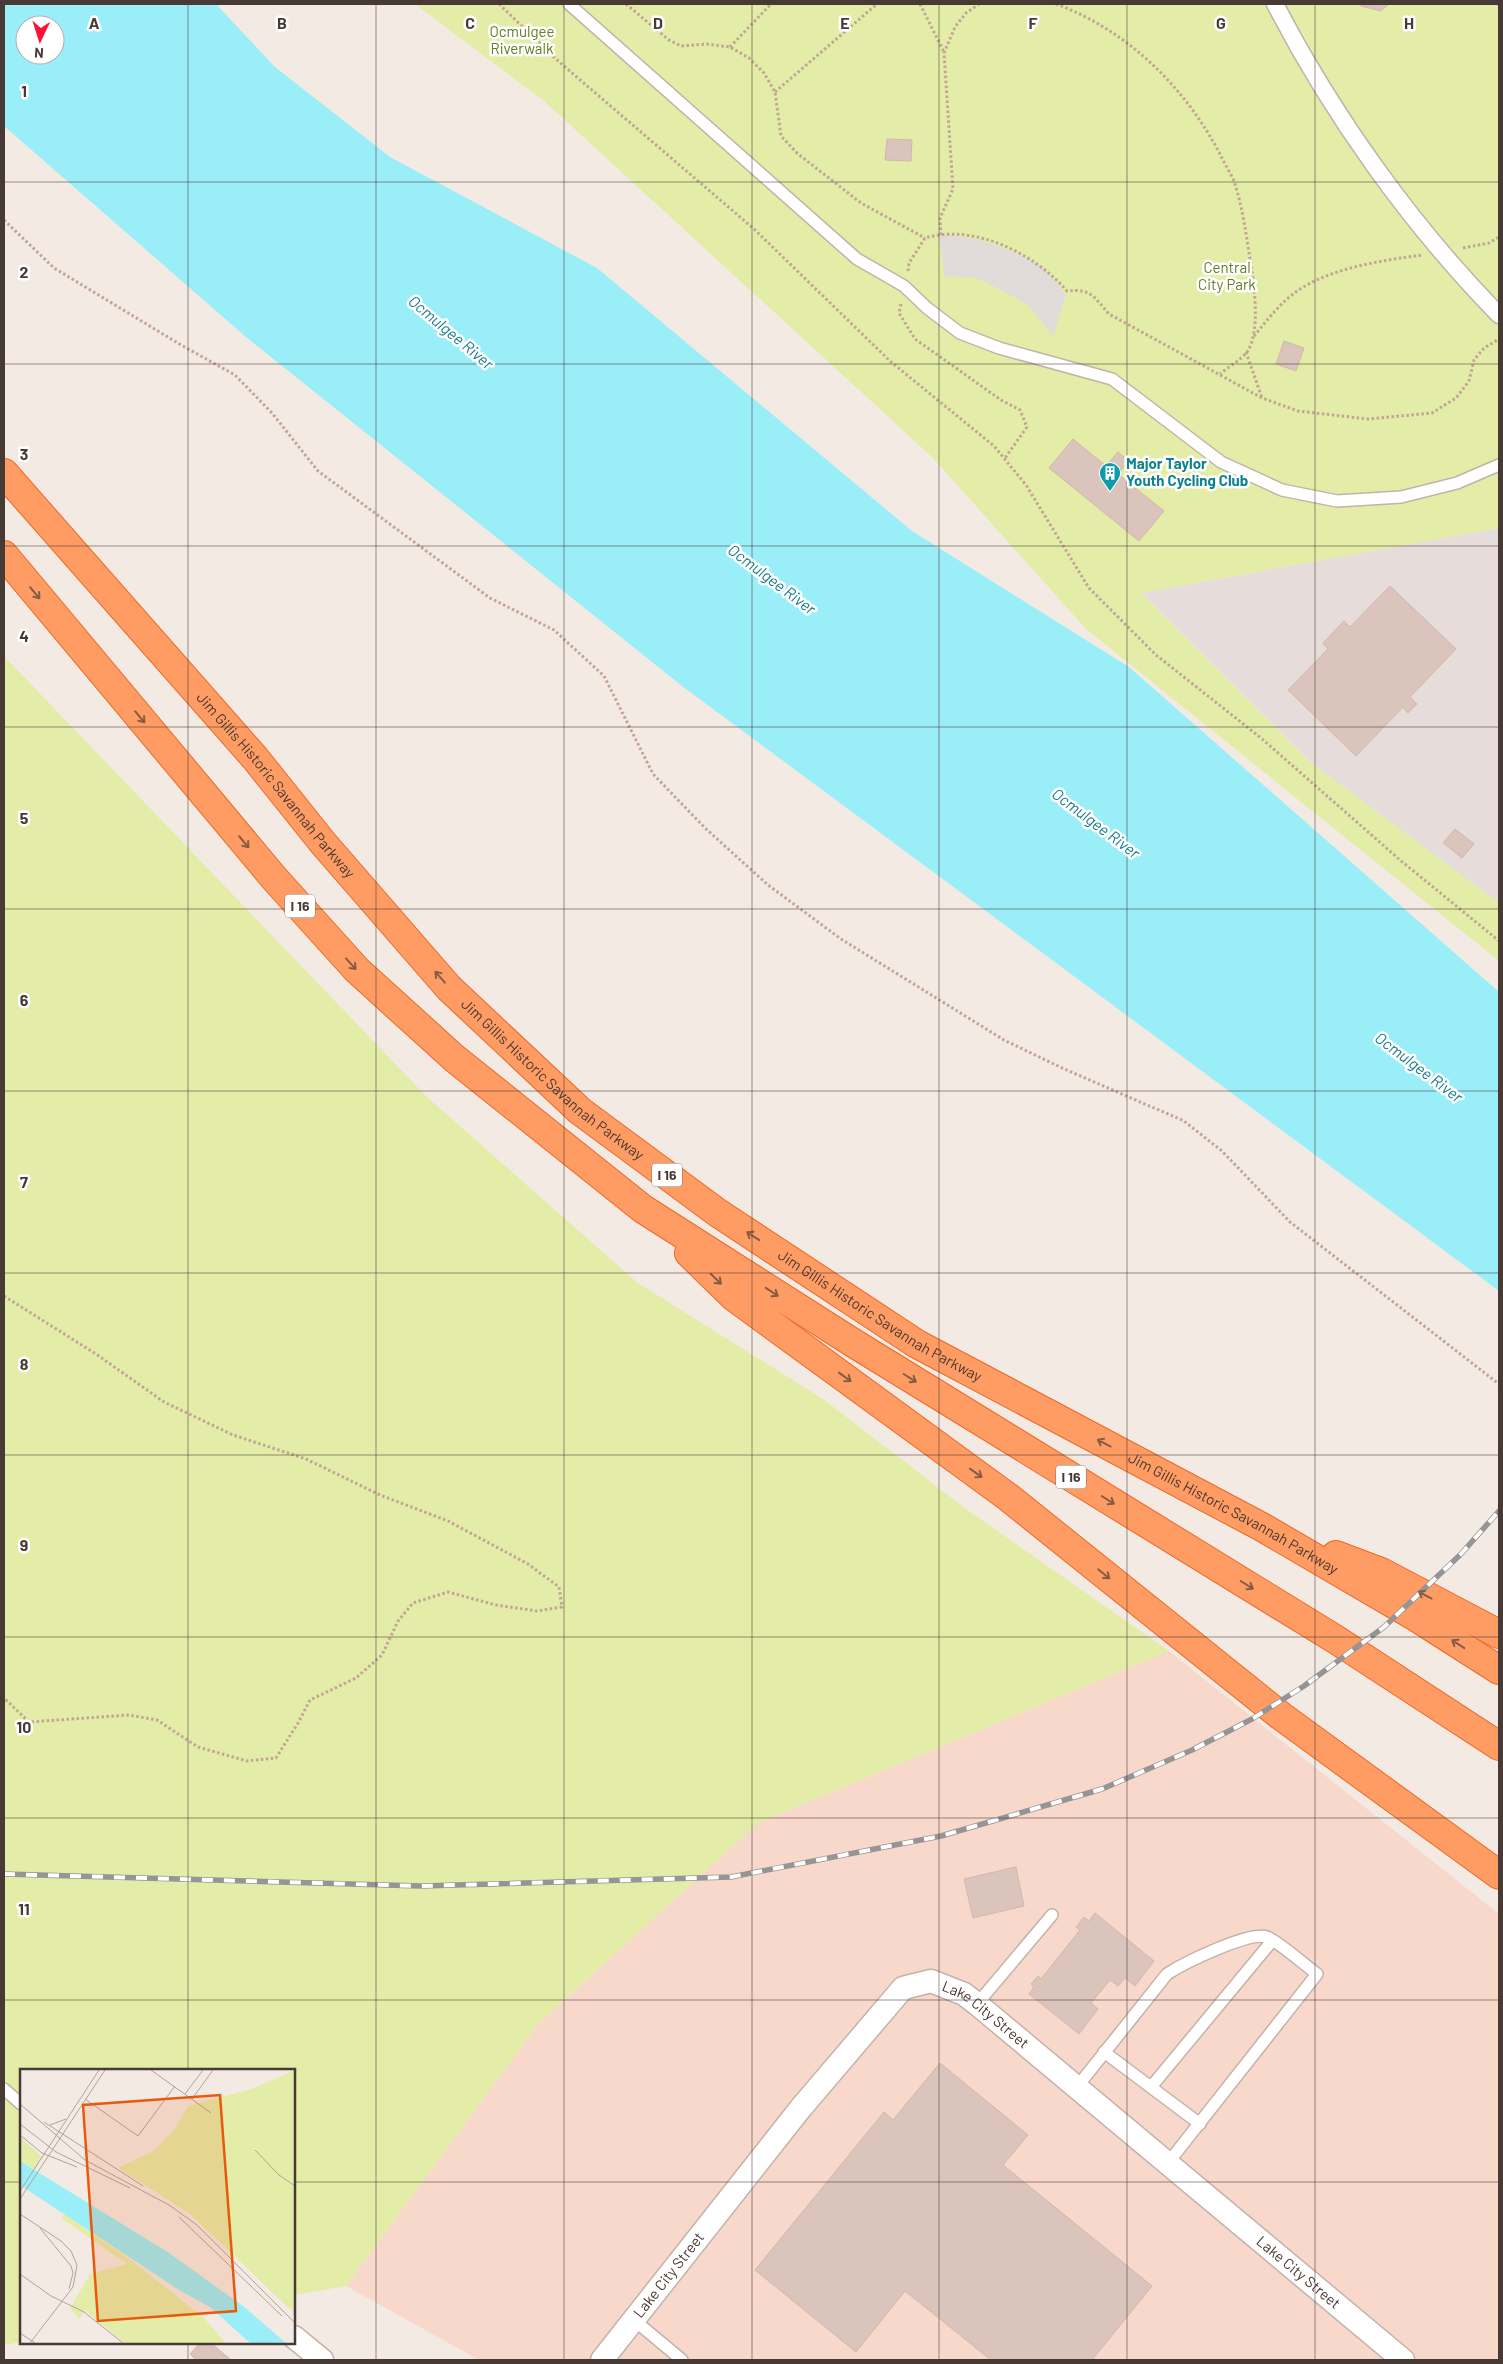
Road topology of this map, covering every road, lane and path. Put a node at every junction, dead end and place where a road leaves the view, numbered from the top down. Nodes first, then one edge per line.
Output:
1 (499, 4) edge
2 (569, 4) edge
3 (626, 4) edge
4 (771, 4) edge
5 (877, 4) edge
6 (920, 4) edge
7 (979, 4) edge
8 (1056, 4) edge
9 (1275, 4) edge
10 (730, 48) junction
11 (944, 53) junction
12 (775, 92) junction
13 (4, 220) edge
14 (941, 235) junction
15 (1499, 237) edge
16 (925, 238) junction
17 (1442, 253) junction
18 (904, 286) junction
19 (1499, 315) edge
20 (1254, 336) junction
21 (1499, 339) edge
22 (1246, 352) junction
23 (1220, 374) junction
24 (1262, 398) junction
25 (1005, 458) junction
26 (1499, 465) edge
27 (4, 473) edge
28 (4, 556) edge
29 (1499, 942) edge
30 (643, 1209) junction
31 (4, 1296) edge
32 (1499, 1384) edge
33 (1262, 1527) junction
34 (1499, 1634) edge
35 (1499, 1670) edge
36 (4, 1698) edge
37 (1499, 1746) edge
38 (1499, 1875) edge
39 (1052, 1915) dead end
40 (1272, 1941) junction
41 (977, 2004) junction
42 (1104, 2052) junction
43 (1077, 2087) junction
44 (1151, 2088) junction
45 (4, 2089) edge
46 (20, 2103) edge
47 (1200, 2124) junction
48 (1168, 2163) junction
49 (634, 2320) junction
50 (680, 2359) edge
51 (602, 2360) edge
52 (1403, 2360) edge

1 - 25 path
2 - 18 lane
3 - 10 path
4 - 10 path
5 - 12 path
6 - 11 path
7 - 11 path
8 - 20 path
9 - 17 street
10 - 12 path
11 - 14 path
12 - 16 path
13 - 32 path
14 - 16 path
14 - 23 path
15 - 17 path
16 - 18 path
17 - 19 street
17 - 20 path
18 - 25 path
18 - 26 lane
20 - 22 path
21 - 24 path
22 - 23 path
22 - 24 path
23 - 24 path
25 - 29 path
33 -> 27 highway, Jim Gillis Historic Savannah Parkway / I 16
28 -> 30 highway, I 16
30 -> 37 highway, I 16
30 -> 38 highway
31 - 36 path
34 -> 33 highway
35 -> 33 highway, Jim Gillis Historic Savannah Parkway / I 16
39 - 41 lane
40 - 42 lane
40 - 44 lane
40 - 47 lane
41 - 43 street, Lake City Street
41 - 49 street, Lake City Street
42 - 43 lane
42 - 44 lane
43 - 48 street, Lake City Street
44 - 47 lane
45 - 46 lane
47 - 48 lane
48 - 52 street, Lake City Street
49 - 50 lane
49 - 51 street, Lake City Street

